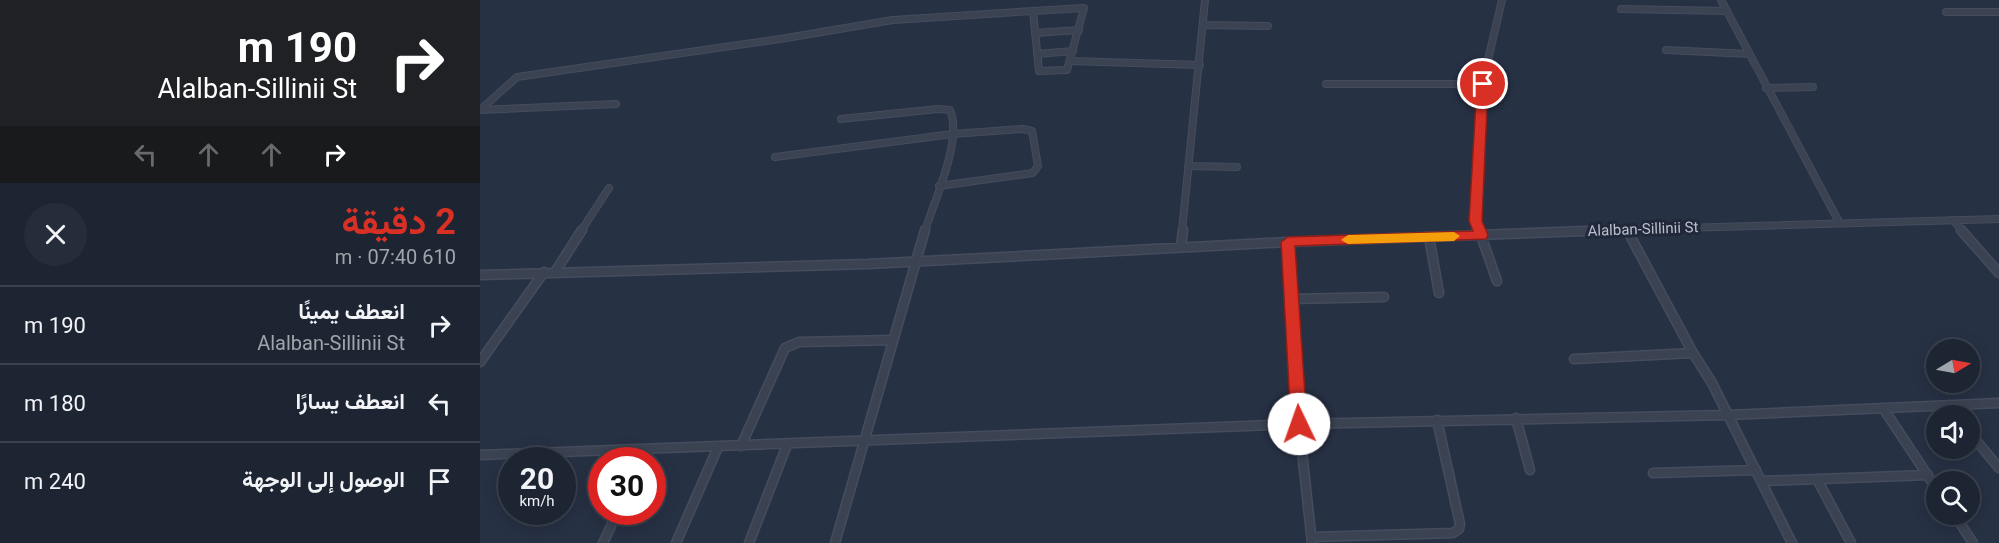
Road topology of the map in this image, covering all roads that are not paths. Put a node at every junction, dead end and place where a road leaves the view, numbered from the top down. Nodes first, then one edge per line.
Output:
1 (1075, 0) edge
2 (1204, 0) edge
3 (1502, 0) edge
4 (1721, 0) edge
5 (1073, 8) junction
6 (1621, 9) dead end
7 (1033, 10) junction
8 (1727, 11) junction
9 (1946, 12) dead end
10 (1999, 12) edge
11 (1203, 25) junction
12 (1268, 26) dead end
13 (1079, 30) junction
14 (1035, 33) junction
15 (1666, 50) dead end
16 (1073, 51) junction
17 (1037, 54) junction
18 (1749, 54) junction
19 (1071, 61) junction
20 (1200, 65) junction
21 (1326, 84) dead end
22 (1483, 84) junction
23 (1766, 87) junction
24 (1813, 87) dead end
25 (616, 104) dead end
26 (480, 110) edge
27 (841, 119) dead end
28 (953, 134) junction
29 (775, 157) dead end
30 (1188, 166) junction
31 (1237, 167) dead end
32 (939, 186) junction
33 (609, 188) dead end
34 (1999, 219) edge
35 (1953, 220) junction
36 (1839, 222) junction
37 (1627, 229) junction
38 (1482, 235) junction
39 (1430, 237) junction
40 (1288, 242) junction
41 (1181, 246) junction
42 (915, 262) junction
43 (544, 272) junction
44 (555, 272) junction
45 (1999, 273) edge
46 (480, 274) edge
47 (1497, 281) dead end
48 (1439, 293) dead end
49 (1384, 297) dead end
50 (1292, 299) junction
51 (893, 340) junction
52 (1693, 353) junction
53 (1574, 359) dead end
54 (480, 362) edge
55 (1999, 403) edge
56 (1949, 405) edge
57 (1926, 406) edge
58 (1883, 408) junction
59 (1728, 415) junction
60 (1516, 418) junction
61 (1437, 420) junction
62 (1299, 424) junction
63 (865, 442) junction
64 (1980, 444) edge
65 (787, 445) junction
66 (718, 447) junction
67 (741, 447) junction
68 (480, 455) edge
69 (1999, 468) edge
70 (1756, 470) junction
71 (1530, 471) dead end
72 (1926, 472) edge
73 (1653, 473) dead end
74 (1926, 475) edge
75 (1817, 479) junction
76 (1761, 481) junction
77 (1962, 525) edge
78 (611, 526) dead end
79 (1312, 540) edge
80 (603, 543) edge
81 (676, 543) edge
82 (749, 543) edge
83 (835, 543) edge
84 (1792, 543) edge
85 (1851, 543) edge
86 (1974, 543) edge

1 - 5 street
2 - 11 street
3 - 22 street
4 - 8 street
5 - 7 street
5 - 13 street
6 - 8 street
7 - 14 street
7 - 26 street
8 - 18 street
9 - 10 street
11 - 12 street
11 - 20 street
13 - 14 street
13 - 16 street
14 - 17 street
15 - 18 street
16 - 17 street
16 - 19 street
17 - 19 street
18 - 23 street
19 - 20 street
20 - 30 street
21 - 22 street
22 - 38 street
23 - 24 street
23 - 36 street
25 - 26 street
27 - 28 street
28 - 29 street
28 - 32 street
28 - 32 street
30 - 31 street
30 - 41 street
32 - 42 street
33 - 44 street
34 - 35 street, Alalban-Sillinii St
35 - 36 street, Alalban-Sillinii St
35 - 45 street
36 - 37 street, Alalban-Sillinii St
37 - 38 street, Alalban-Sillinii St
37 - 52 street
38 - 39 street, Alalban-Sillinii St
38 - 47 street
39 - 40 street, Alalban-Sillinii St
39 - 48 street
40 - 41 street, Alalban-Sillinii St
40 - 50 street
41 - 42 street, Alalban-Sillinii St
42 - 44 street, Alalban-Sillinii St
42 - 51 street
43 - 44 street, Alalban-Sillinii St
43 - 46 street, Alalban-Sillinii St
43 - 54 street
49 - 50 street
50 - 62 street
51 - 63 street
51 - 67 street
52 - 53 street
52 - 59 street
55 - 56 street
57 - 58 street
58 - 59 street
58 - 72 street
59 - 60 street
59 - 70 street
60 - 61 street
60 - 71 street
61 - 62 street
61 - 79 street
62 - 63 street
62 - 79 street
63 - 65 street
63 - 83 street
64 - 69 street
65 - 67 street
65 - 82 street
66 - 67 street
66 - 68 street
66 - 81 street
70 - 73 street
70 - 76 street
74 - 75 street
75 - 76 street
75 - 85 street
76 - 84 street
77 - 86 street
78 - 80 street

